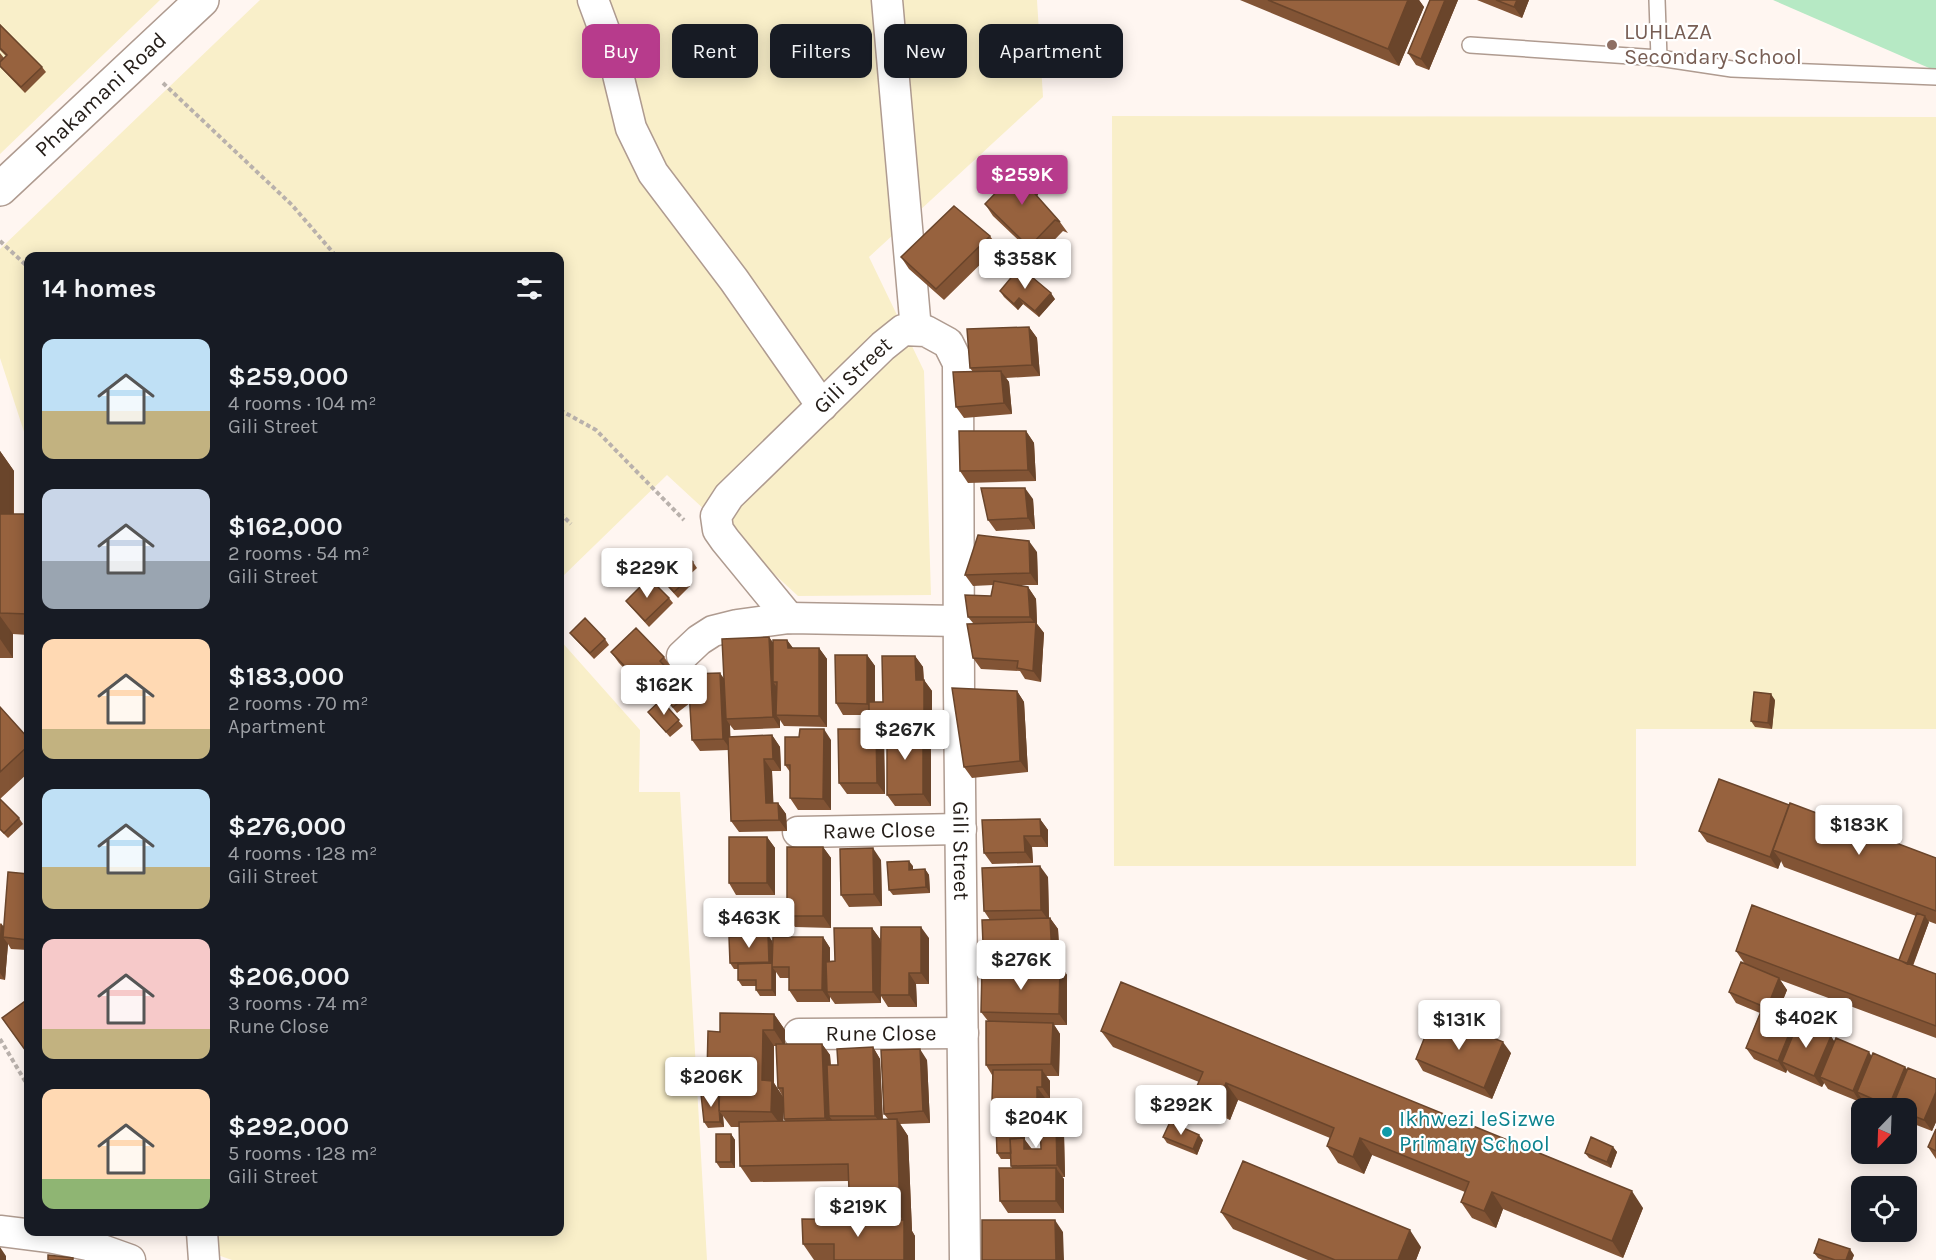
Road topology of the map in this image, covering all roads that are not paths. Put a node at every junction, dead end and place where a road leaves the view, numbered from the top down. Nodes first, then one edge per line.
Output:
1 (202, 0) edge
2 (593, 0) edge
3 (887, 0) edge
4 (1657, 0) edge
5 (1470, 45) dead end
6 (1659, 58) junction
7 (1936, 77) edge
8 (0, 189) edge
9 (916, 330) junction
10 (822, 406) junction
11 (789, 618) junction
12 (959, 621) junction
13 (682, 656) dead end
14 (961, 828) junction
15 (798, 832) dead end
16 (799, 1034) dead end
17 (963, 1034) junction
18 (0, 1232) edge
19 (24, 1233) edge
20 (56, 1236) edge
21 (202, 1236) edge
22 (130, 1260) edge
23 (204, 1260) edge
24 (964, 1260) edge

1 - 8 street, Phakamani Road
2 - 10 street
3 - 9 street
4 - 6 lane
5 - 6 lane
6 - 7 lane
9 - 10 street, Gili Street
9 - 12 street, Gili Street
10 - 11 street, Gili Street
11 - 12 street
11 - 13 street
12 - 14 street, Gili Street
14 - 15 street, Rawe Close
14 - 17 street, Gili Street
16 - 17 street, Rune Close
17 - 24 street, Gili Street
18 - 19 street
20 - 22 street
21 - 23 street

